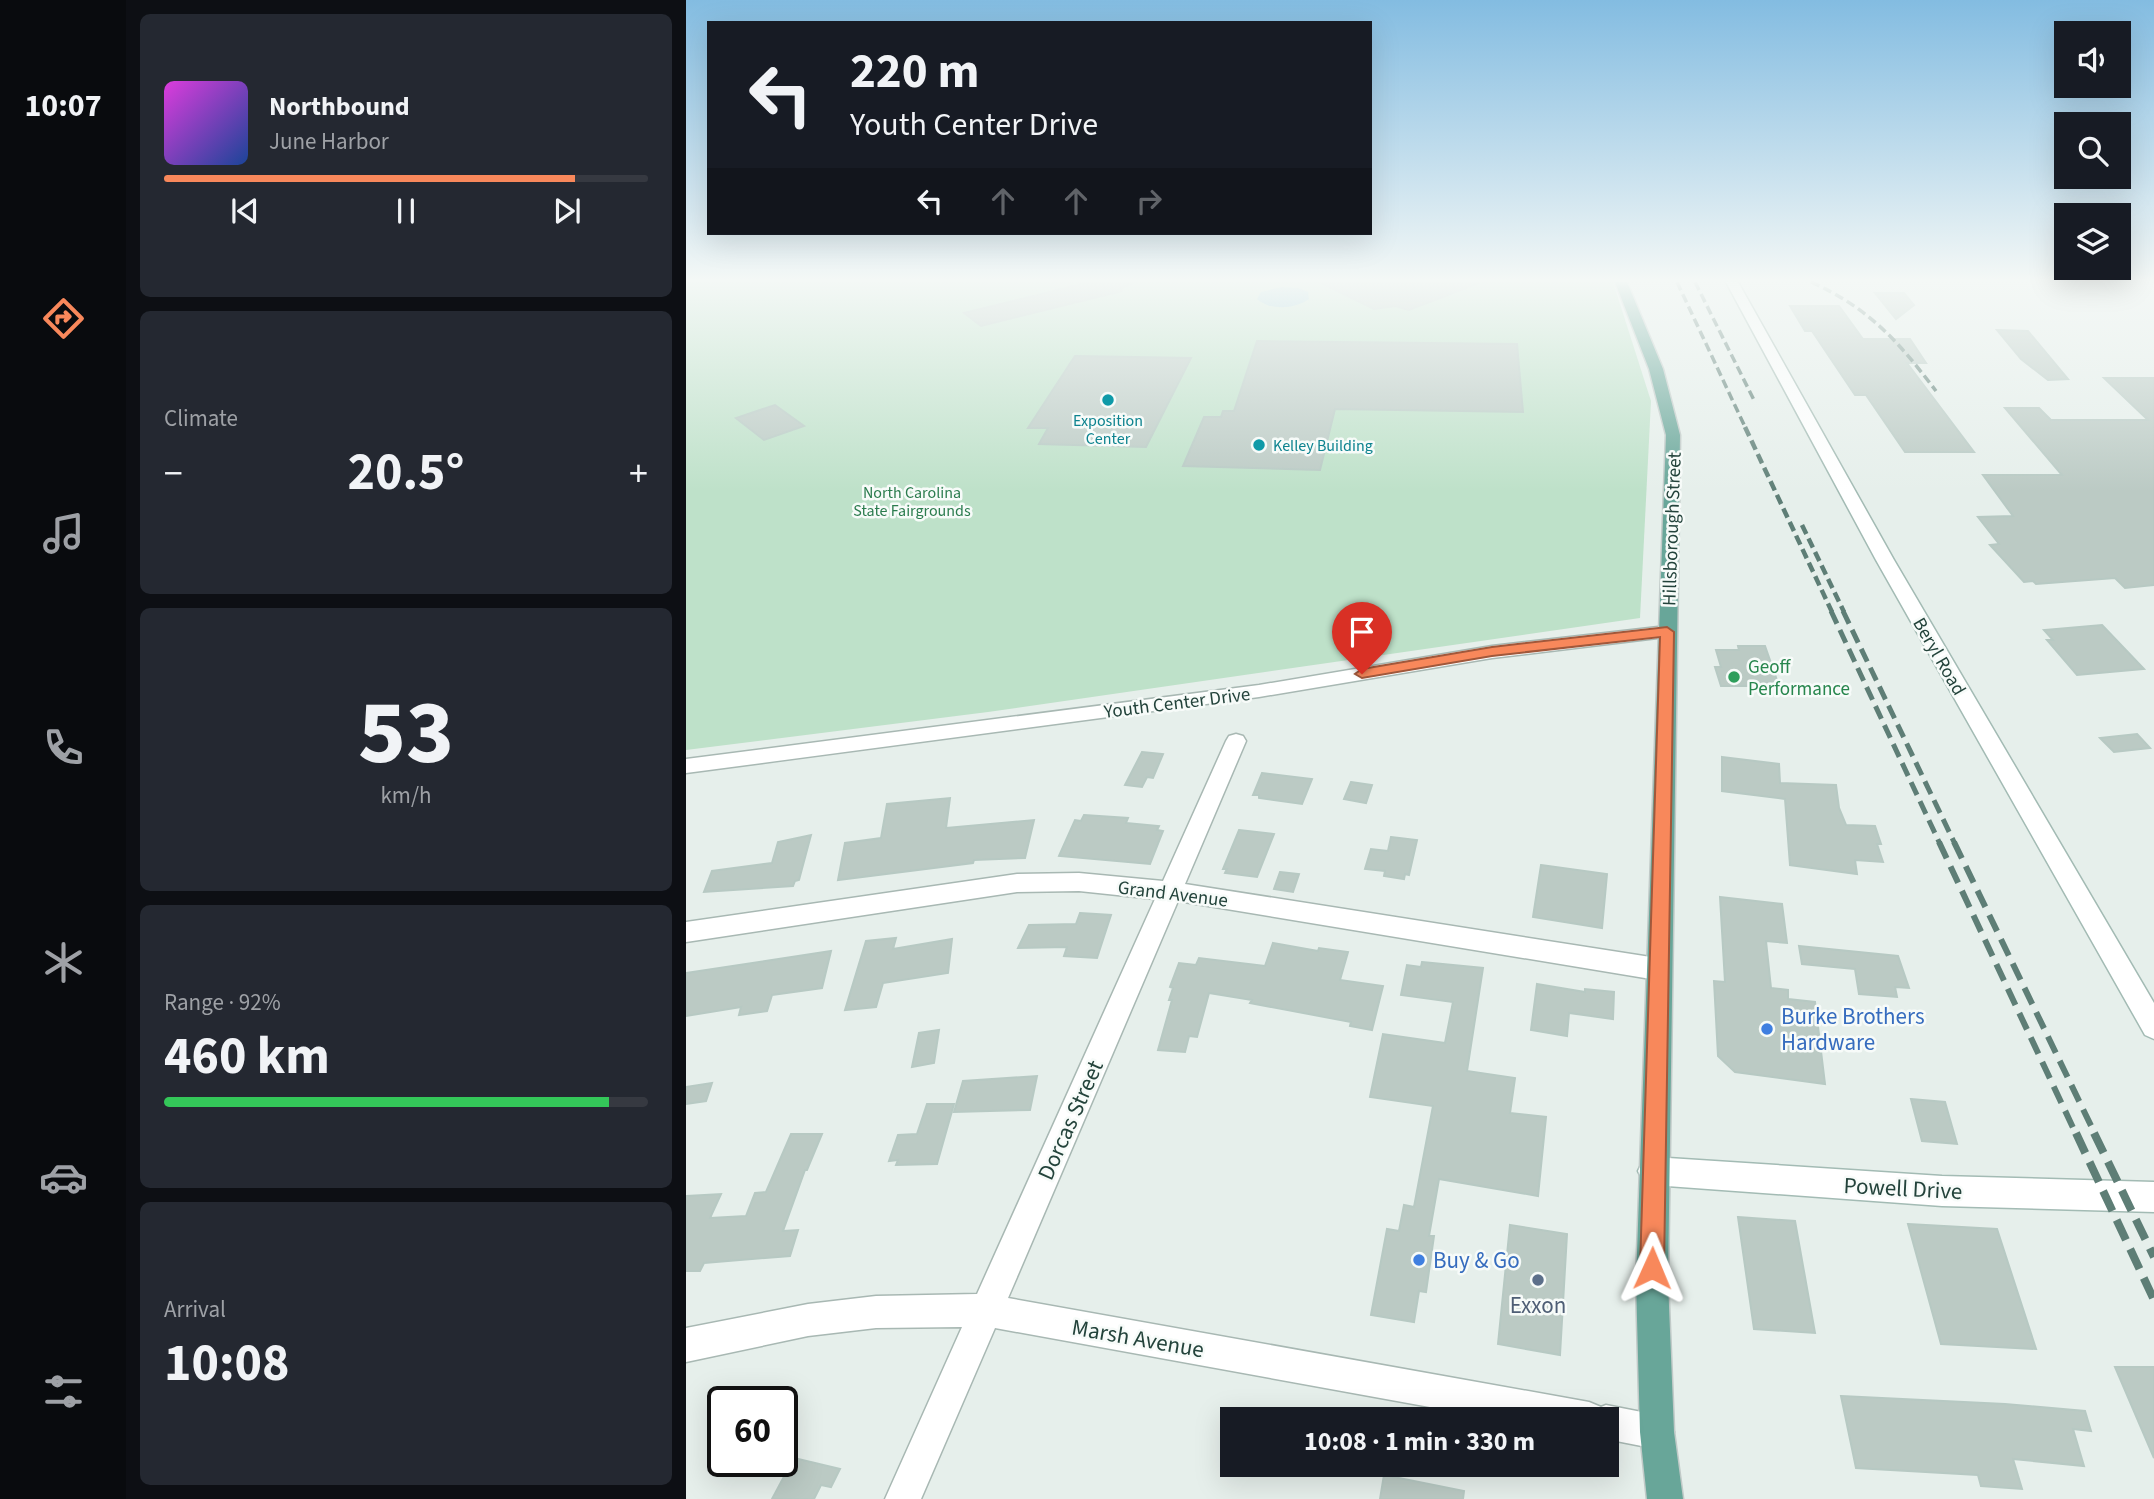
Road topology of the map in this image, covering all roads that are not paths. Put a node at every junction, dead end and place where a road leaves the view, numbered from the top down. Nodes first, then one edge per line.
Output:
1 (1649, 352) edge
2 (1770, 352) edge
3 (1667, 632) junction
4 (1236, 741) dead end
5 (686, 766) edge
6 (1172, 891) junction
7 (686, 932) edge
8 (1657, 969) junction
9 (2154, 1027) edge
10 (1653, 1171) junction
11 (2154, 1197) edge
12 (986, 1310) junction
13 (686, 1345) edge
14 (1523, 1407) edge
15 (1619, 1425) edge
16 (1657, 1432) junction
17 (903, 1499) edge
18 (1650, 1499) edge
19 (1665, 1499) edge

1 - 3 main road, Hillsborough Street
2 - 9 street, Beryl Road
3 - 5 street, Youth Center Drive
3 - 8 main road, Hillsborough Street
4 - 6 street, Dorcas Street
6 - 7 street, Grand Avenue
6 - 8 street, Grand Avenue
6 - 12 street, Dorcas Street
8 - 10 main road, Hillsborough Street
10 - 11 street, Powell Drive
10 - 16 main road, Hillsborough Street
12 - 13 street, Marsh Avenue
12 - 14 street, Marsh Avenue
12 - 17 street, Dorcas Street
15 - 16 street
16 - 18 street
16 - 19 main road, Hillsborough Street

